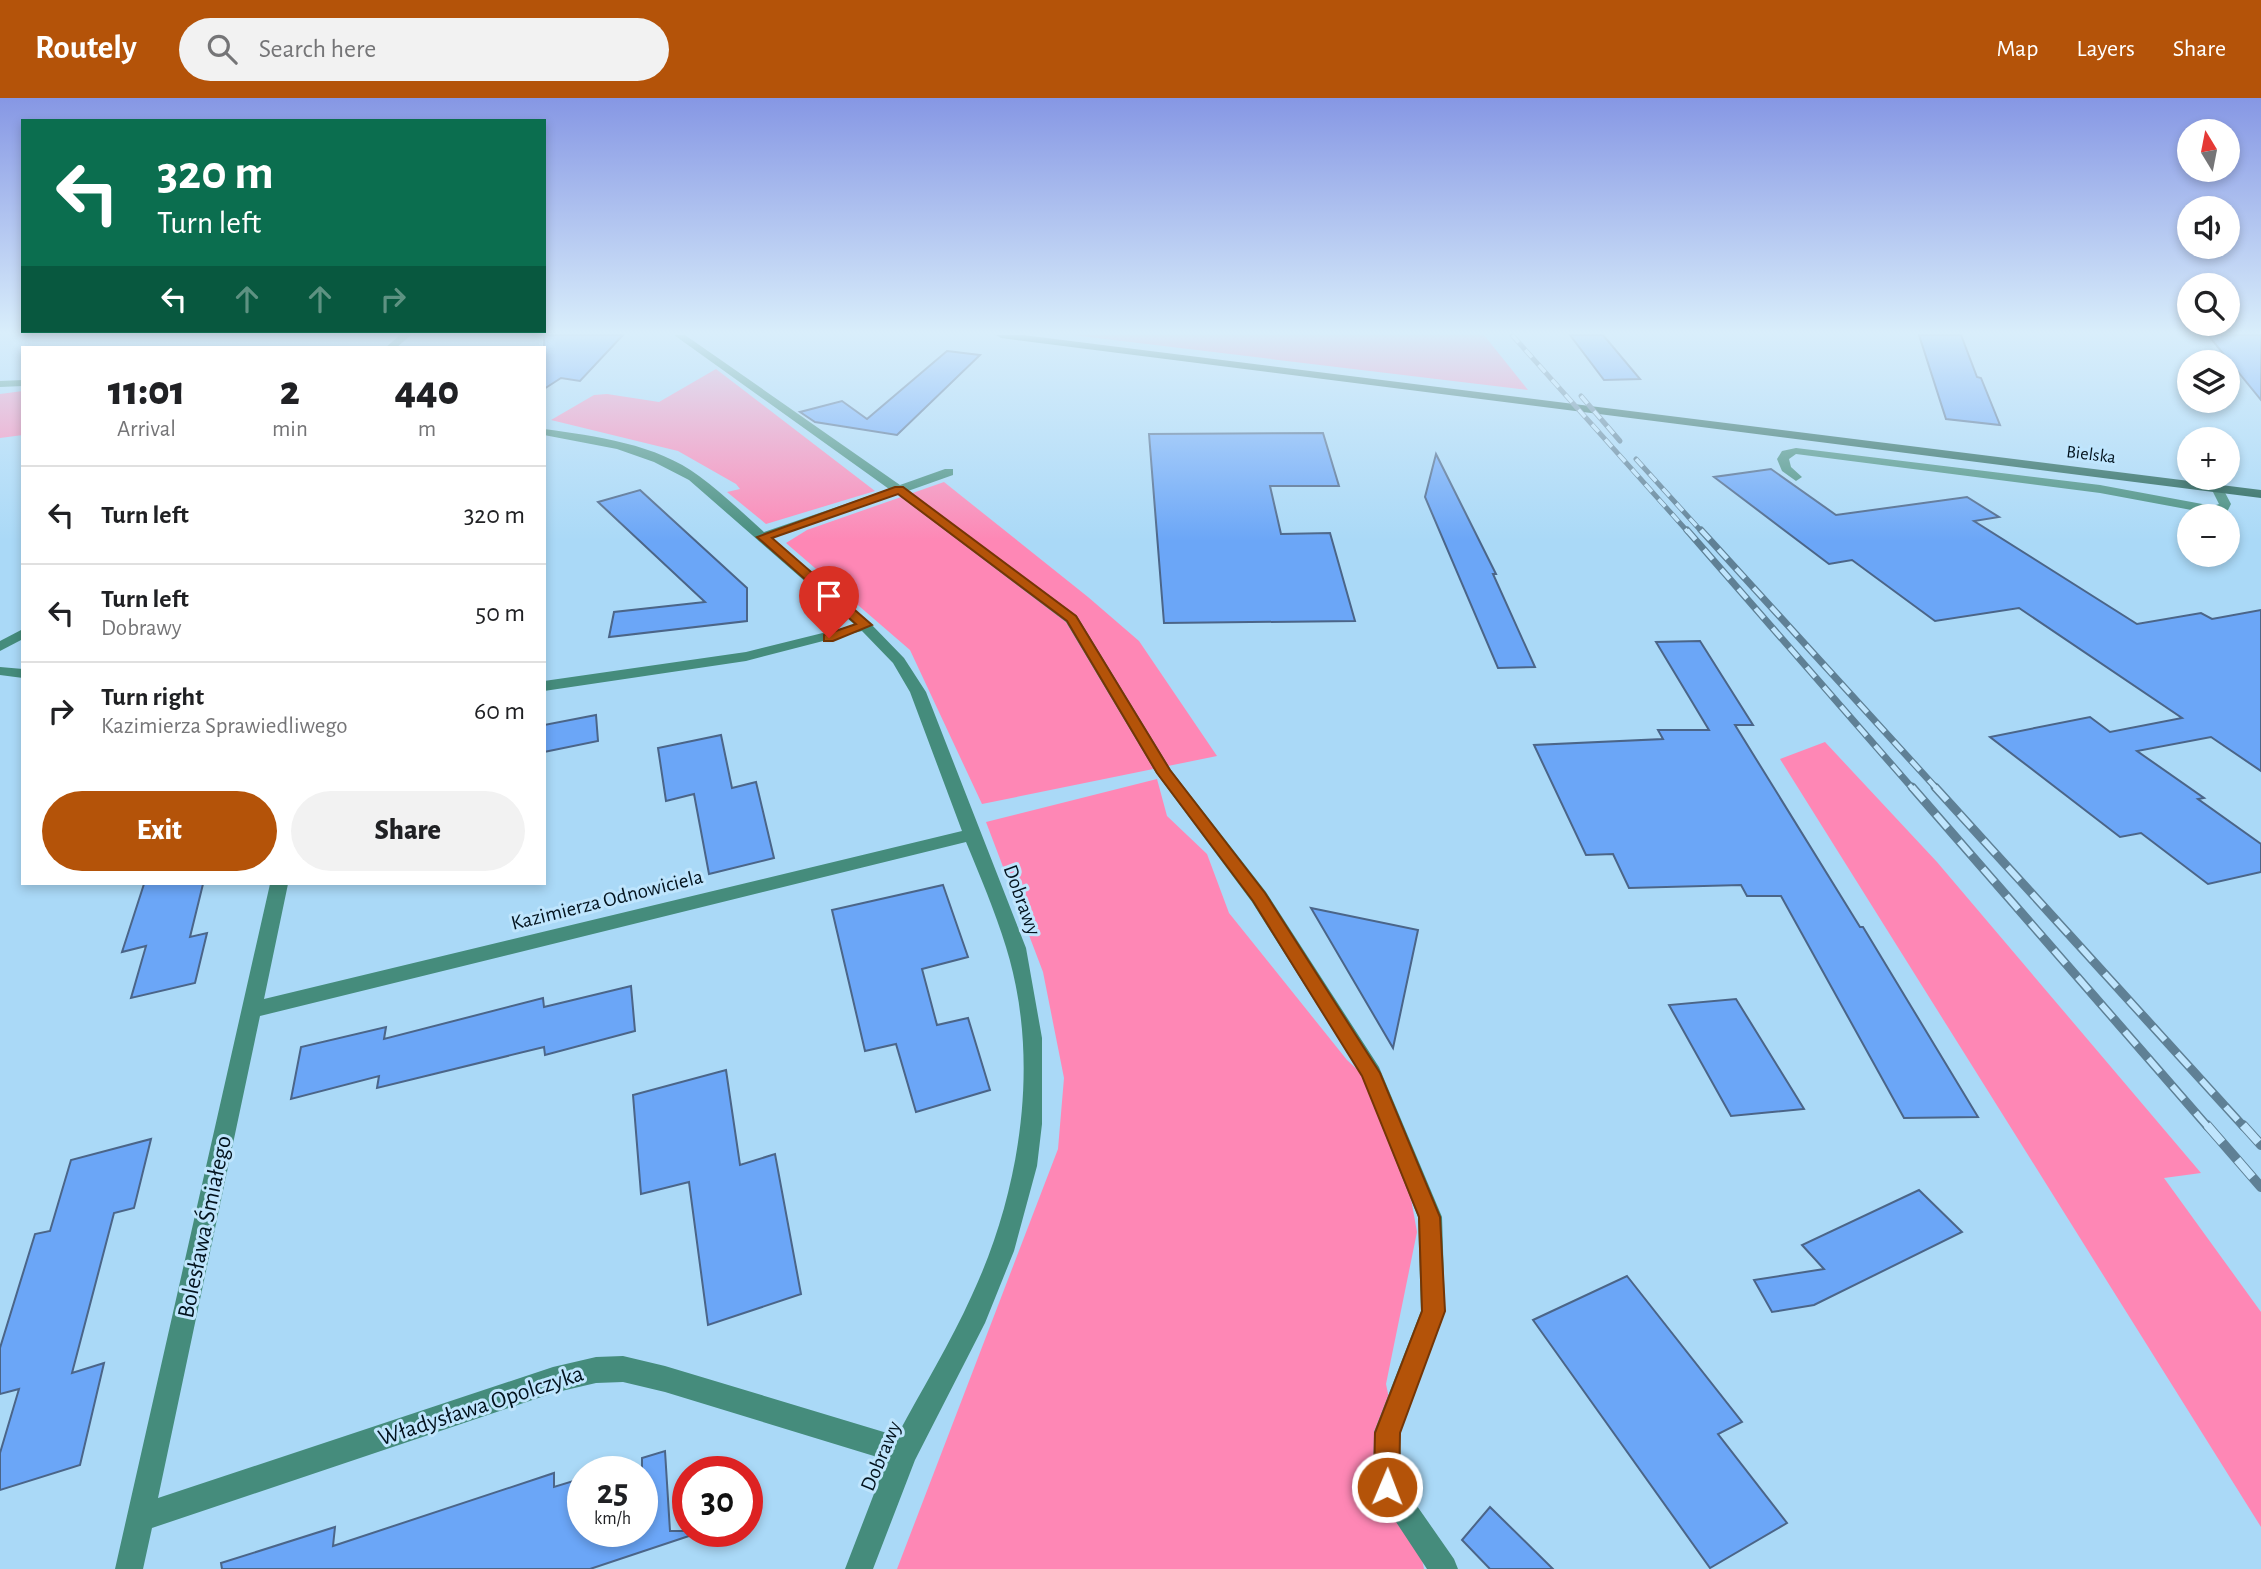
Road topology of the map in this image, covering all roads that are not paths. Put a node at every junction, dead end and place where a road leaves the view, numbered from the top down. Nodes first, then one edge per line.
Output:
1 (776, 404) edge
2 (1547, 404) edge
3 (546, 432) edge
4 (949, 472) dead end
5 (1796, 477) dead end
6 (2177, 483) edge
7 (899, 490) junction
8 (2218, 490) edge
9 (2232, 490) edge
10 (2261, 494) edge
11 (763, 537) junction
12 (865, 625) junction
13 (21, 633) edge
14 (0, 647) edge
15 (0, 671) edge
16 (21, 674) edge
17 (546, 686) edge
18 (974, 835) junction
19 (279, 885) edge
20 (252, 1010) junction
21 (904, 1452) junction
22 (141, 1518) junction
23 (128, 1569) edge
24 (859, 1569) edge
25 (1444, 1569) edge

1 - 7 street
2 - 6 main road, Bielska
3 - 11 street, Dobrawy
4 - 7 street
5 - 8 street
7 - 11 street
7 - 25 street
9 - 10 main road, Bielska
11 - 12 street, Dobrawy
12 - 17 street
12 - 18 street, Dobrawy
13 - 14 street
15 - 16 street
18 - 20 street, Kazimierza Odnowiciela
18 - 21 street, Dobrawy
19 - 20 street, Bolesława Śmiałego
20 - 22 street, Bolesława Śmiałego
21 - 22 street, Władysława Opolczyka
21 - 24 street, Dobrawy
22 - 23 street, Bolesława Śmiałego

